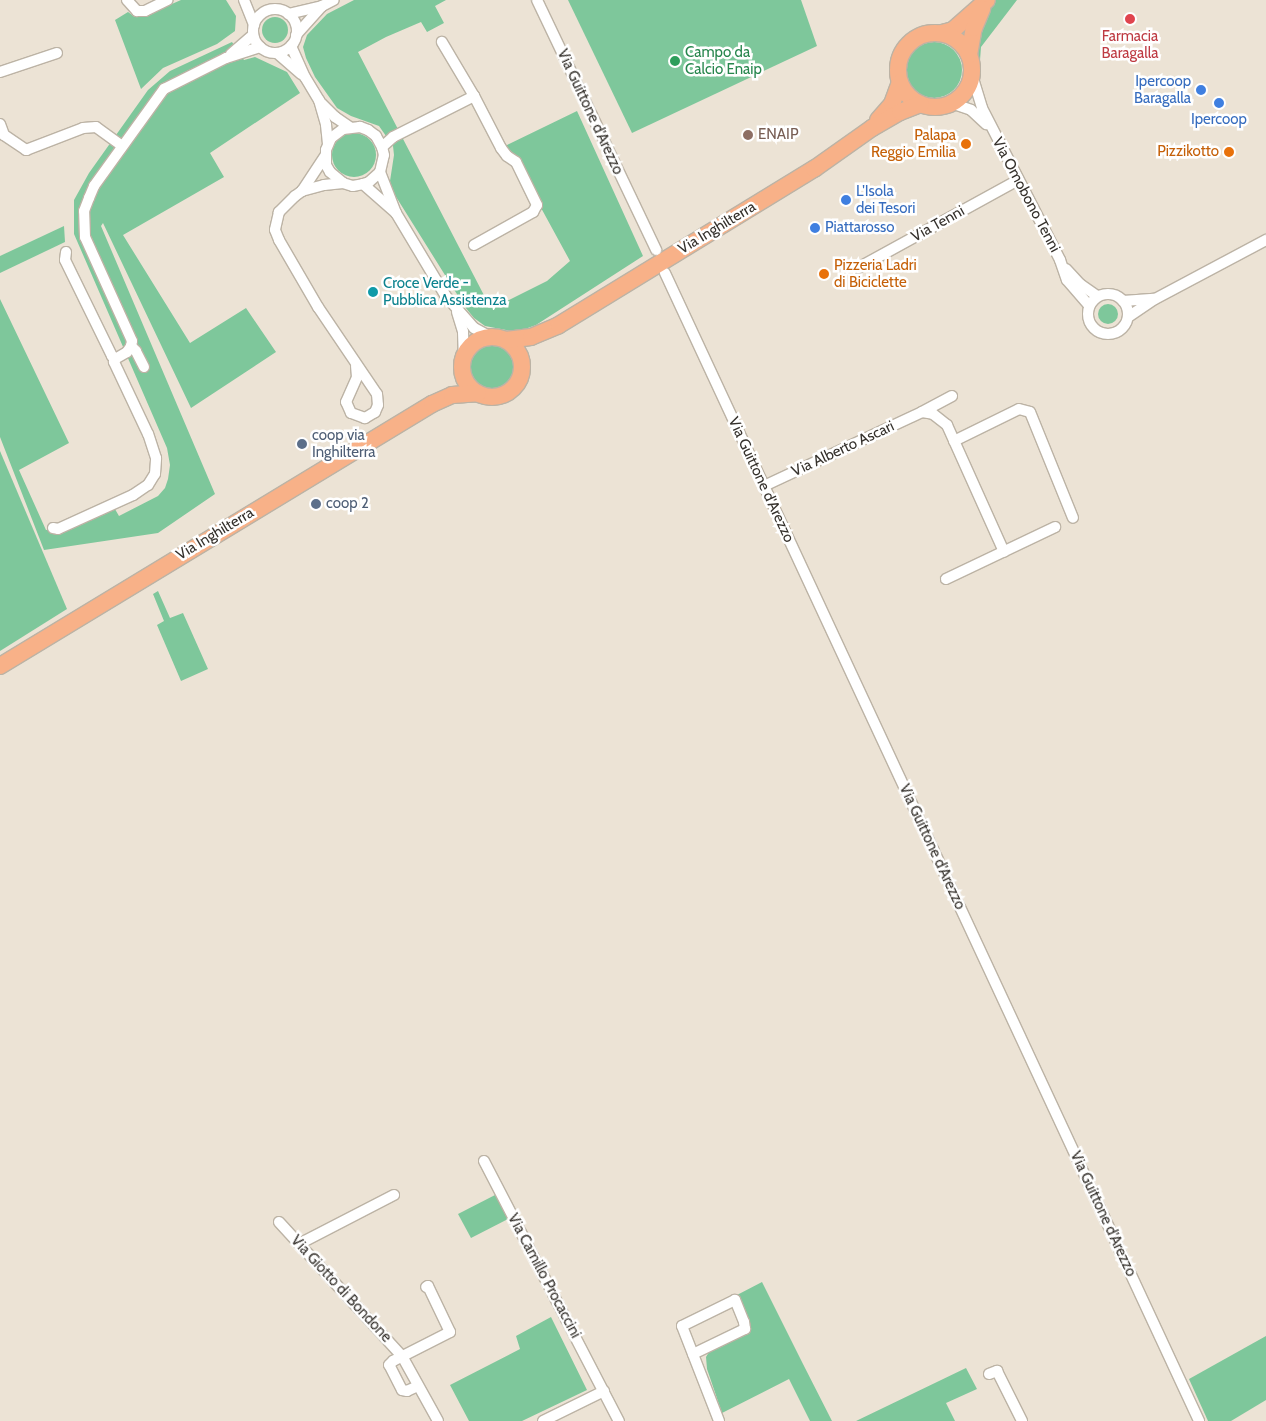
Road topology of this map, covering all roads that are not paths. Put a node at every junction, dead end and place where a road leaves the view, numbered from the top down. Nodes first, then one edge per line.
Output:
1 (127, 0) edge
2 (168, 0) edge
3 (246, 0) edge
4 (334, 0) edge
5 (537, 0) edge
6 (986, 1) edge
7 (322, 6) junction
8 (265, 11) junction
9 (288, 14) junction
10 (254, 25) junction
11 (942, 33) junction
12 (253, 36) junction
13 (296, 36) junction
14 (442, 42) dead end
15 (291, 46) junction
16 (260, 48) junction
17 (57, 53) dead end
18 (277, 53) junction
19 (969, 55) junction
20 (226, 58) junction
21 (0, 72) edge
22 (972, 75) junction
23 (305, 78) junction
24 (900, 82) junction
25 (474, 96) junction
26 (318, 100) junction
27 (951, 103) junction
28 (920, 104) junction
29 (0, 124) edge
30 (350, 127) junction
31 (872, 128) junction
32 (992, 130) junction
33 (376, 136) junction
34 (393, 137) junction
35 (328, 144) junction
36 (122, 146) junction
37 (382, 147) junction
38 (325, 156) junction
39 (380, 172) junction
40 (1018, 180) junction
41 (343, 183) junction
42 (363, 184) junction
43 (302, 191) junction
44 (396, 213) junction
45 (1266, 240) edge
46 (474, 245) dead end
47 (656, 250) dead end
48 (66, 252) dead end
49 (1060, 260) junction
50 (858, 268) dead end
51 (665, 273) dead end
52 (1096, 296) junction
53 (1155, 299) junction
54 (1123, 301) junction
55 (1089, 305) junction
56 (456, 309) junction
57 (1128, 317) junction
58 (559, 325) junction
59 (499, 338) junction
60 (131, 346) junction
61 (115, 359) junction
62 (463, 360) junction
63 (522, 364) junction
64 (356, 366) junction
65 (144, 367) dead end
66 (478, 393) junction
67 (952, 396) dead end
68 (432, 404) junction
69 (922, 412) junction
70 (954, 441) junction
71 (764, 486) junction
72 (1073, 518) dead end
73 (1055, 527) dead end
74 (53, 528) dead end
75 (1004, 552) junction
76 (946, 579) dead end
77 (0, 666) edge
78 (484, 1161) dead end
79 (394, 1195) dead end
80 (279, 1222) dead end
81 (299, 1244) junction
82 (426, 1287) dead end
83 (693, 1354) junction
84 (402, 1356) junction
85 (989, 1374) dead end
86 (418, 1386) junction
87 (604, 1391) junction
88 (438, 1421) edge
89 (543, 1421) edge
90 (618, 1421) edge
91 (719, 1421) edge
92 (1022, 1421) edge
93 (1199, 1421) edge

1 - 2 street
3 - 8 street
3 - 10 street
4 - 7 street
5 - 47 street, Via Guittone d'Arezzo
6 - 11 main road, Via Inghilterra
6 - 19 main road, Via Inghilterra
7 - 9 street
7 - 13 street
8 - 9 street
8 - 10 street
9 - 13 street
10 - 12 street
11 - 19 main road
11 - 24 main road, Via Inghilterra
12 - 16 street
12 - 20 street
13 - 15 street
14 - 25 street
15 - 18 street
15 - 23 street
16 - 18 street
16 - 20 street
17 - 21 street
18 - 23 street
19 - 22 main road, Via Inghilterra
20 - 36 street
22 - 27 main road
22 - 32 street, Via Omobono Tenni
23 - 26 street
24 - 28 main road
24 - 31 main road, Via Inghilterra
25 - 34 street
25 - 46 street
26 - 30 street
26 - 35 street
27 - 28 main road, Via Inghilterra
27 - 32 street, Via Omobono Tenni
28 - 31 main road, Via Inghilterra
29 - 36 street
30 - 33 street
30 - 35 street
31 - 58 main road, Via Inghilterra
32 - 40 street, Via Omobono Tenni
33 - 34 street
33 - 37 street
34 - 37 street
35 - 38 street
36 - 60 street
37 - 39 street
38 - 41 street
38 - 43 street
39 - 42 street
39 - 44 street
40 - 49 street, Via Omobono Tenni
40 - 50 street, Via Tenni
41 - 42 street
41 - 43 street
42 - 44 street
43 - 64 street
44 - 56 street
45 - 53 street, Via Omobono Tenni
48 - 61 street
49 - 52 street, Via Omobono Tenni
49 - 55 street, Via Omobono Tenni
51 - 71 street, Via Guittone d'Arezzo
52 - 54 street, Via Omobono Tenni
52 - 55 street
53 - 54 street, Via Omobono Tenni
53 - 57 street, Via Omobono Tenni
54 - 57 street
55 - 57 street, Via Omobono Tenni
56 - 59 street
56 - 62 street
58 - 59 main road, Via Inghilterra
58 - 63 main road, Via Inghilterra
59 - 62 main road, Via Inghilterra
59 - 63 main road
60 - 61 street
60 - 65 street
61 - 74 street
62 - 66 main road
62 - 68 main road, Via Inghilterra
63 - 66 main road, Via Inghilterra
64 - 64 street
66 - 68 main road, Via Inghilterra
67 - 69 street, Via Alberto Ascari
68 - 77 main road, Via Inghilterra
69 - 70 street
69 - 71 street, Via Alberto Ascari
70 - 72 street
70 - 75 street
71 - 93 street, Via Guittone d'Arezzo
73 - 75 street
75 - 76 street
78 - 87 street, Via Camillo Procaccini
79 - 81 street
80 - 81 street, Via Giotto di Bondone
81 - 84 street, Via Giotto di Bondone
82 - 84 street, Via Giotto di Bondone
83 - 83 street
83 - 91 street
84 - 86 street, Via Giotto di Bondone
84 - 86 street
85 - 92 street
86 - 88 street, Via Giotto di Bondone
87 - 89 street
87 - 90 street, Via Camillo Procaccini

